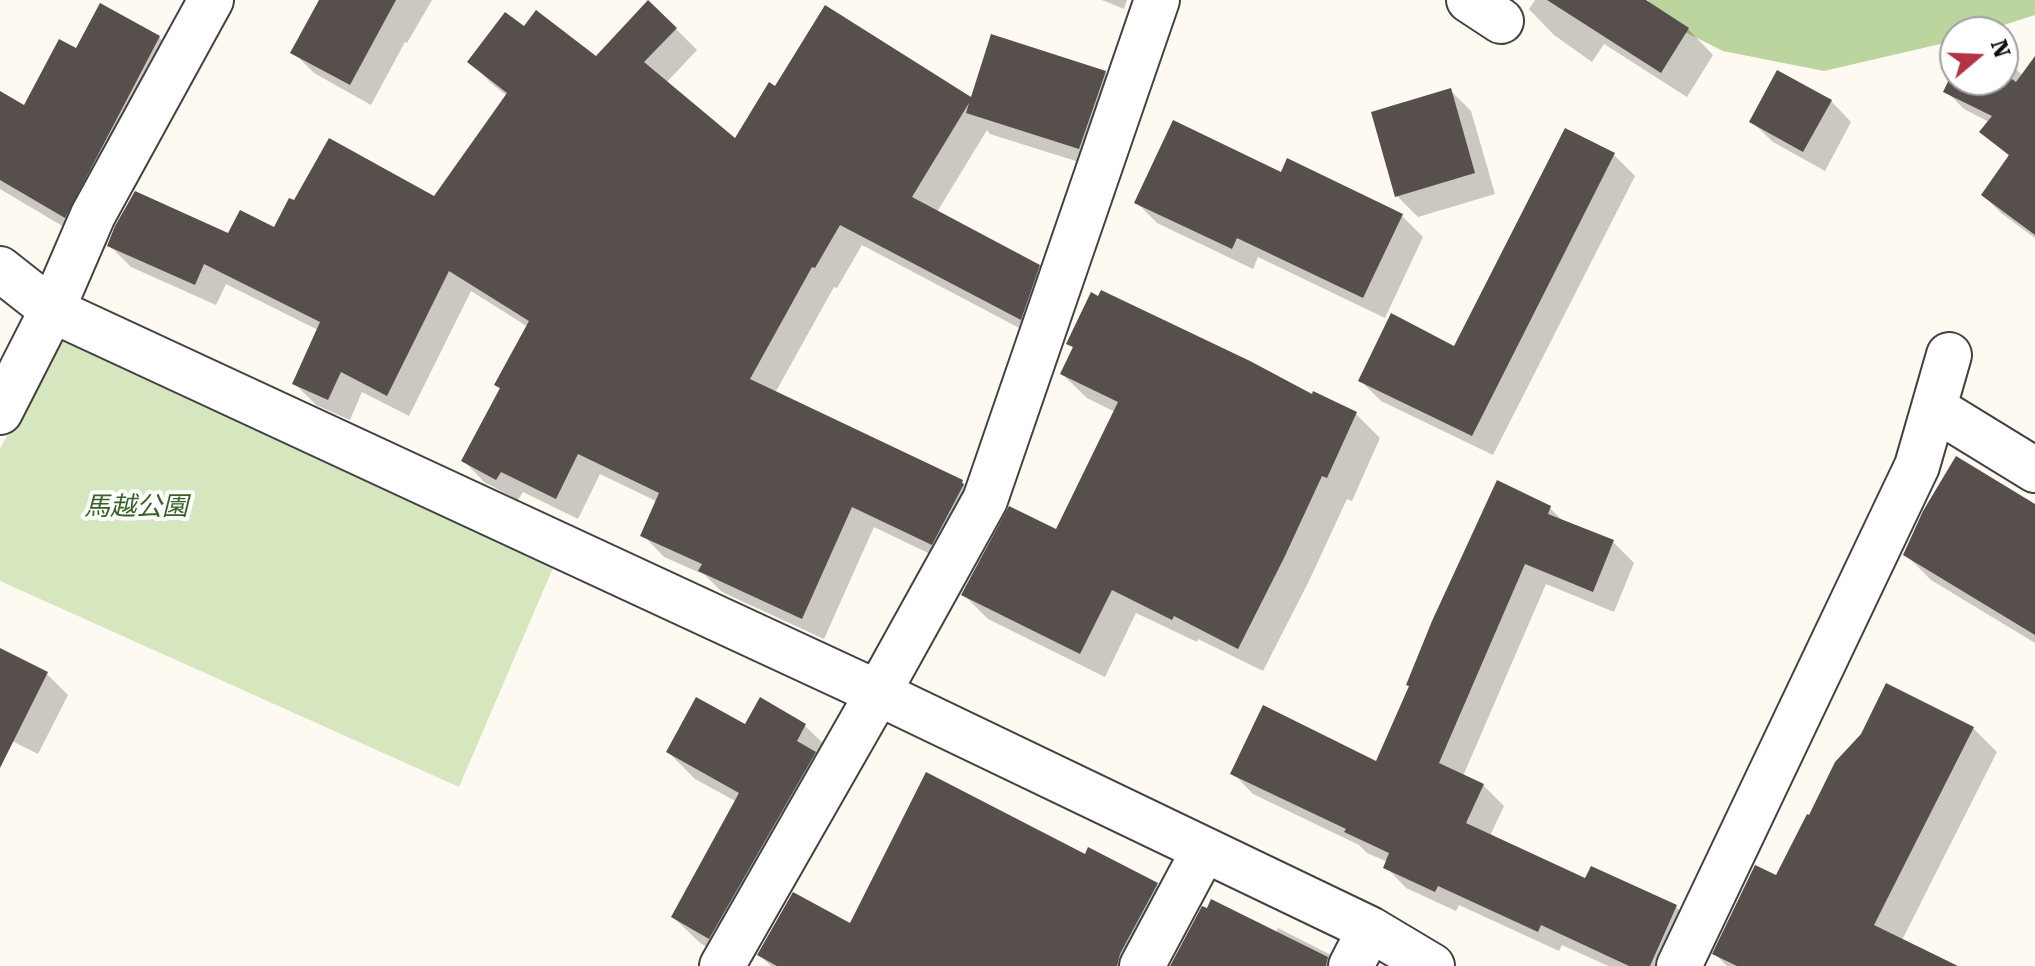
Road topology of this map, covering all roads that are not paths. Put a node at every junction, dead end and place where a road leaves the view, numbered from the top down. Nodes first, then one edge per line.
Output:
1 (211, 0) edge
2 (1157, 0) edge
3 (0, 269) edge
4 (52, 310) junction
5 (1949, 355) dead end
6 (1934, 408) junction
7 (0, 412) edge
8 (2035, 470) edge
9 (878, 693) junction
10 (1204, 850) junction
11 (1361, 948) edge
12 (722, 966) edge
13 (1142, 966) edge
14 (1432, 966) edge
15 (1679, 966) edge

1 - 4 street
2 - 9 street
3 - 4 street
4 - 7 street
4 - 9 street
5 - 6 street
6 - 8 street
6 - 15 street
9 - 10 street
9 - 12 street
10 - 11 street
10 - 13 street
11 - 14 street

